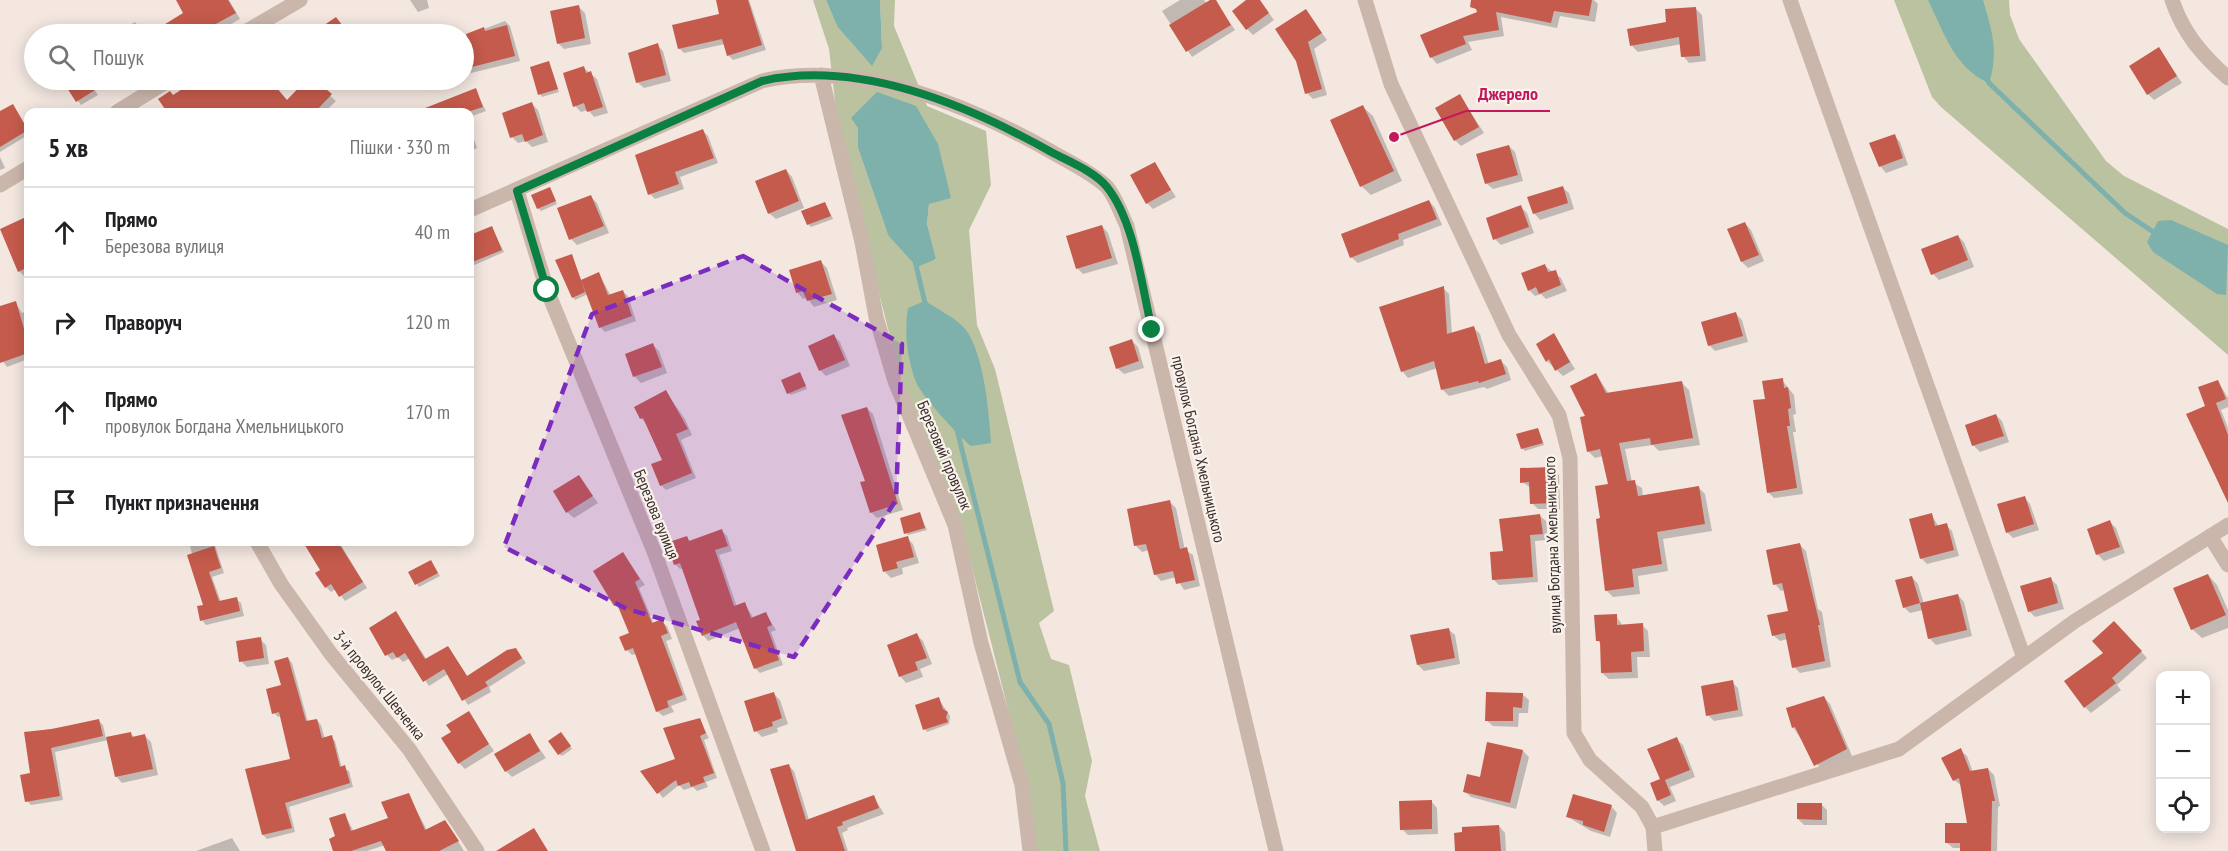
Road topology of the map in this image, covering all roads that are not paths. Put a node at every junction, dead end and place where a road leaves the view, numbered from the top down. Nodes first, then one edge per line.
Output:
1 (300, 0) edge
2 (1365, 0) edge
3 (1790, 0) edge
4 (2172, 0) edge
5 (259, 24) edge
6 (821, 75) junction
7 (2228, 78) edge
8 (153, 90) edge
9 (124, 108) edge
10 (24, 170) edge
11 (0, 185) edge
12 (517, 191) junction
13 (474, 208) edge
14 (2228, 525) edge
15 (2210, 536) junction
16 (258, 546) edge
17 (2228, 565) edge
18 (2024, 658) junction
19 (1653, 827) junction
20 (477, 851) edge
21 (763, 851) edge
22 (1030, 851) edge
23 (1276, 851) edge
24 (1655, 851) edge

1 - 5 street
2 - 19 street, вулиця Богдана Хмельницького
3 - 18 street
4 - 7 street
6 - 12 street, провулок Богдана Хмельницького
6 - 22 street, Березовий провулок
6 - 23 street, провулок Богдана Хмельницького
8 - 9 street
10 - 11 street
12 - 13 street, провулок Богдана Хмельницького
12 - 21 street, Березова вулиця
14 - 15 street
15 - 17 street
15 - 18 street
16 - 20 street, 3-й провулок Шевченка
18 - 19 street
19 - 24 street, вулиця Богдана Хмельницького

